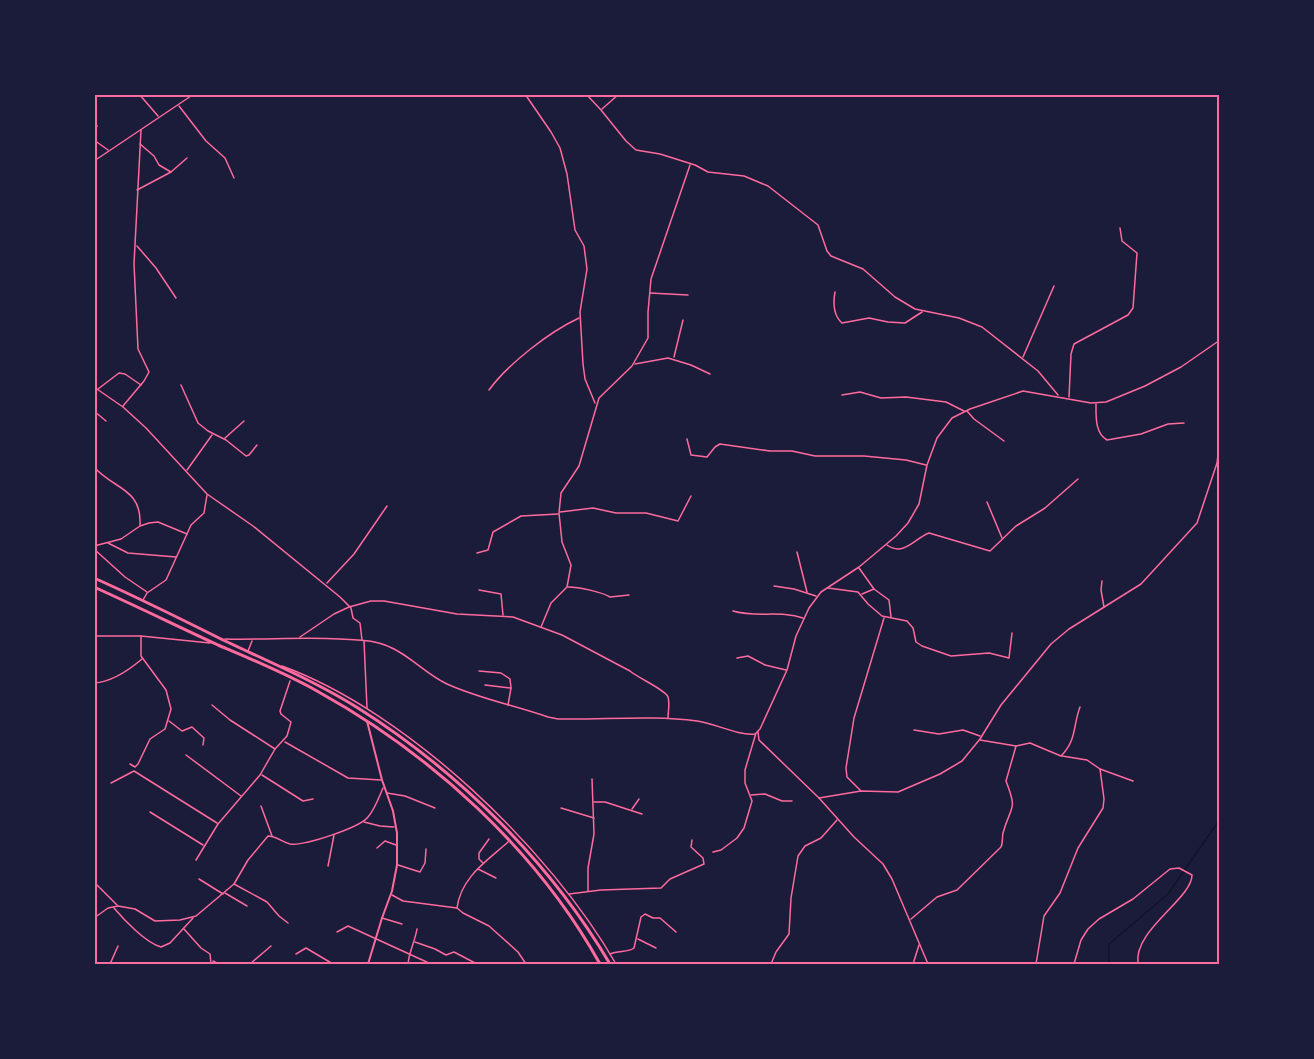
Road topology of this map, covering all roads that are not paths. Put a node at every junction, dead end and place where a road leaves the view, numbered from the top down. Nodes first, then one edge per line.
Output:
1 (139, 94) edge
2 (194, 94) edge
3 (525, 94) edge
4 (586, 94) edge
5 (619, 94) edge
6 (178, 105) junction
7 (601, 110) junction
8 (159, 118) junction
9 (95, 123) edge
10 (141, 130) junction
11 (94, 133) edge
12 (94, 140) edge
13 (140, 144) junction
14 (109, 151) junction
15 (186, 158) dead end
16 (94, 161) edge
17 (690, 164) junction
18 (172, 172) junction
19 (234, 178) dead end
20 (136, 190) junction
21 (1120, 228) dead end
22 (136, 246) junction
23 (1054, 286) dead end
24 (835, 292) dead end
25 (650, 293) junction
26 (688, 295) dead end
27 (176, 298) dead end
28 (922, 311) junction
29 (580, 318) junction
30 (683, 320) dead end
31 (1220, 340) edge
32 (1022, 358) junction
33 (674, 359) junction
34 (634, 364) junction
35 (710, 374) dead end
36 (141, 385) junction
37 (181, 385) dead end
38 (96, 388) edge
39 (489, 390) dead end
40 (842, 395) dead end
41 (1059, 396) junction
42 (1069, 398) junction
43 (1096, 404) junction
44 (596, 405) junction
45 (123, 407) junction
46 (94, 411) edge
47 (966, 411) junction
48 (106, 421) dead end
49 (244, 421) dead end
50 (1184, 423) dead end
51 (213, 434) junction
52 (1220, 438) edge
53 (223, 439) junction
54 (687, 439) dead end
55 (1004, 441) dead end
56 (257, 445) dead end
57 (927, 465) junction
58 (94, 467) edge
59 (186, 471) junction
60 (1078, 479) dead end
61 (207, 494) junction
62 (691, 496) dead end
63 (987, 502) dead end
64 (387, 506) dead end
65 (559, 513) junction
66 (140, 526) junction
67 (187, 534) junction
68 (1003, 539) junction
69 (108, 543) junction
70 (887, 544) junction
71 (94, 547) edge
72 (797, 552) dead end
73 (477, 553) dead end
74 (176, 557) junction
75 (859, 567) junction
76 (94, 578) edge
77 (1102, 581) dead end
78 (326, 584) junction
79 (774, 586) dead end
80 (94, 587) edge
81 (567, 587) junction
82 (826, 588) junction
83 (874, 589) junction
84 (479, 590) dead end
85 (807, 592) junction
86 (147, 593) junction
87 (629, 595) dead end
88 (861, 595) junction
89 (817, 597) junction
90 (142, 599) junction
91 (136, 606) junction
92 (349, 607) junction
93 (1104, 608) junction
94 (161, 609) junction
95 (733, 611) dead end
96 (157, 616) junction
97 (503, 616) junction
98 (884, 617) junction
99 (804, 618) junction
100 (891, 618) junction
101 (542, 627) junction
102 (1012, 633) dead end
103 (94, 636) edge
104 (141, 636) junction
105 (299, 638) junction
106 (222, 639) junction
107 (252, 640) junction
108 (363, 640) junction
109 (216, 644) junction
110 (248, 651) junction
111 (142, 658) junction
112 (737, 658) dead end
113 (787, 670) junction
114 (479, 671) dead end
115 (290, 681) dead end
116 (94, 683) edge
117 (485, 685) dead end
118 (511, 688) junction
119 (212, 705) dead end
120 (508, 706) junction
121 (1080, 707) dead end
122 (367, 712) junction
123 (668, 719) junction
124 (168, 720) junction
125 (366, 720) junction
126 (914, 730) dead end
127 (757, 732) junction
128 (981, 736) junction
129 (980, 740) junction
130 (284, 741) junction
131 (203, 745) dead end
132 (1016, 746) junction
133 (276, 749) junction
134 (186, 755) dead end
135 (1061, 756) junction
136 (130, 764) dead end
137 (1100, 769) junction
138 (261, 774) junction
139 (592, 779) dead end
140 (381, 780) junction
141 (1132, 780) dead end
142 (111, 783) dead end
143 (384, 788) junction
144 (861, 791) junction
145 (386, 793) junction
146 (750, 795) junction
147 (242, 797) junction
148 (819, 798) junction
149 (313, 799) dead end
150 (639, 799) dead end
151 (792, 801) dead end
152 (593, 802) junction
153 (261, 806) dead end
154 (435, 808) dead end
155 (561, 808) dead end
156 (631, 810) junction
157 (150, 812) dead end
158 (642, 814) dead end
159 (594, 818) junction
160 (837, 820) junction
161 (363, 822) junction
162 (218, 824) junction
163 (397, 827) junction
164 (334, 835) junction
165 (272, 836) junction
166 (489, 839) dead end
167 (692, 840) dead end
168 (509, 841) junction
169 (204, 845) junction
170 (397, 845) junction
171 (377, 848) dead end
172 (426, 849) dead end
173 (712, 852) dead end
174 (196, 860) dead end
175 (483, 864) junction
176 (397, 865) junction
177 (328, 866) dead end
178 (477, 869) junction
179 (496, 878) dead end
180 (199, 879) dead end
181 (94, 882) edge
182 (234, 884) junction
183 (588, 891) junction
184 (224, 894) junction
185 (391, 894) junction
186 (568, 894) junction
187 (118, 906) junction
188 (247, 906) dead end
189 (113, 907) junction
190 (458, 908) junction
191 (193, 917) junction
192 (94, 918) edge
193 (381, 918) junction
194 (910, 921) junction
195 (288, 923) dead end
196 (402, 924) dead end
197 (184, 928) junction
198 (417, 928) dead end
199 (337, 932) dead end
200 (676, 932) dead end
201 (637, 938) junction
202 (375, 939) junction
203 (415, 942) junction
204 (919, 944) junction
205 (118, 946) dead end
206 (271, 946) dead end
207 (656, 948) dead end
208 (296, 954) dead end
209 (409, 954) junction
210 (609, 954) junction
211 (212, 963) edge
212 (110, 964) edge
213 (219, 964) edge
214 (250, 964) edge
215 (333, 964) edge
216 (368, 964) edge
217 (408, 964) edge
218 (431, 964) edge
219 (477, 964) edge
220 (526, 964) edge
221 (600, 964) edge
222 (610, 964) edge
223 (616, 964) edge
224 (771, 964) edge
225 (913, 964) edge
226 (928, 964) edge
227 (1036, 964) edge
228 (1074, 964) edge
229 (1138, 964) edge

1 - 8 street
2 - 6 street
3 - 29 street
4 - 7 street
5 - 7 street
6 - 8 street
6 - 19 street
7 - 17 street
8 - 10 street
9 - 11 street
10 - 13 street
10 - 14 street
12 - 14 street
13 - 18 street
13 - 20 street
14 - 16 street
15 - 18 street
17 - 25 street
17 - 28 street
18 - 20 street
20 - 22 street
21 - 42 street
22 - 27 street
22 - 36 street
23 - 32 street
24 - 28 street
25 - 26 street
25 - 34 street
28 - 32 street
29 - 39 street
29 - 44 street
30 - 33 street
31 - 43 street
32 - 41 street
33 - 34 street
33 - 35 street
34 - 44 street
36 - 38 street
36 - 45 street
37 - 51 street
38 - 45 street
40 - 47 street
41 - 42 street
41 - 47 street
42 - 43 street
43 - 50 street
44 - 65 street
45 - 59 street
46 - 48 street
47 - 55 street
47 - 57 street
49 - 53 street
51 - 53 street
51 - 59 street
52 - 93 street
53 - 56 street
54 - 57 street
57 - 70 street
58 - 66 street
59 - 61 street
60 - 68 street
61 - 67 street
61 - 78 street
62 - 65 street
63 - 68 street
64 - 78 street
65 - 73 street
65 - 81 street
66 - 67 street
66 - 69 street
67 - 74 street
68 - 70 street
69 - 71 street
69 - 74 street
70 - 75 street
71 - 86 street
72 - 85 street
74 - 86 street
75 - 82 street
75 - 83 street
76 - 90 highway
77 - 93 street
78 - 92 street
79 - 85 street
80 - 91 highway
81 - 87 street
81 - 101 street
82 - 88 street
82 - 89 street
83 - 88 street
83 - 100 street
84 - 97 street
85 - 89 street
86 - 90 street
88 - 98 street
89 - 99 street
90 - 91 highway
90 - 94 highway
91 - 96 highway
92 - 97 street
92 - 105 street
92 - 108 street
93 - 128 street
94 - 96 highway
94 - 106 highway
95 - 99 street
96 - 109 highway
97 - 101 street
98 - 100 street
98 - 144 street
99 - 113 street
100 - 102 street
101 - 123 street
103 - 104 street
104 - 109 street
104 - 111 street
105 - 107 street
105 - 108 street
106 - 107 street
106 - 110 highway
107 - 110 street
108 - 120 street
108 - 122 street
109 - 125 highway
110 - 122 highway
111 - 116 street
111 - 124 street
112 - 113 street
113 - 127 street
114 - 118 street
115 - 130 street
117 - 118 street
118 - 120 street
119 - 133 street
120 - 123 street
121 - 135 street
122 - 186 street
122 - 222 highway
123 - 127 street
124 - 131 street
124 - 136 street
125 - 140 street
125 - 168 highway
126 - 128 street
127 - 146 street
127 - 148 street
128 - 129 street
129 - 132 street
129 - 144 street
130 - 133 street
130 - 140 street
132 - 135 street
132 - 194 street
133 - 138 street
134 - 147 street
135 - 137 street
137 - 141 street
137 - 227 street
138 - 147 street
138 - 149 street
139 - 152 street
140 - 143 street
142 - 162 street
143 - 145 street
143 - 161 street
144 - 148 street
145 - 154 street
145 - 163 street
146 - 151 street
146 - 173 street
147 - 162 street
148 - 160 street
150 - 156 street
152 - 156 street
152 - 159 street
153 - 165 street
155 - 159 street
156 - 158 street
157 - 169 street
159 - 183 street
160 - 194 street
160 - 224 street
161 - 163 street
161 - 164 street
162 - 169 street
163 - 170 street
164 - 165 street
164 - 177 street
165 - 182 street
166 - 175 street
167 - 183 street
168 - 175 street
168 - 221 highway
169 - 174 street
170 - 171 street
170 - 176 street
172 - 176 street
175 - 178 street
176 - 185 street
178 - 179 street
178 - 190 street
180 - 184 street
181 - 187 street
182 - 184 street
182 - 195 street
183 - 186 street
184 - 188 street
184 - 191 street
185 - 190 street
185 - 193 street
186 - 210 street
187 - 189 street
187 - 191 street
189 - 192 street
189 - 197 street
190 - 220 street
191 - 197 street
193 - 196 street
193 - 202 street
194 - 204 street
197 - 211 street
198 - 203 street
199 - 202 street
200 - 201 street
201 - 207 street
201 - 210 street
202 - 209 street
202 - 216 street
203 - 209 street
203 - 219 street
204 - 225 street
204 - 226 street
205 - 212 street
206 - 214 street
208 - 215 street
209 - 217 street
209 - 218 street
210 - 223 street
211 - 213 street
228 - 229 street

